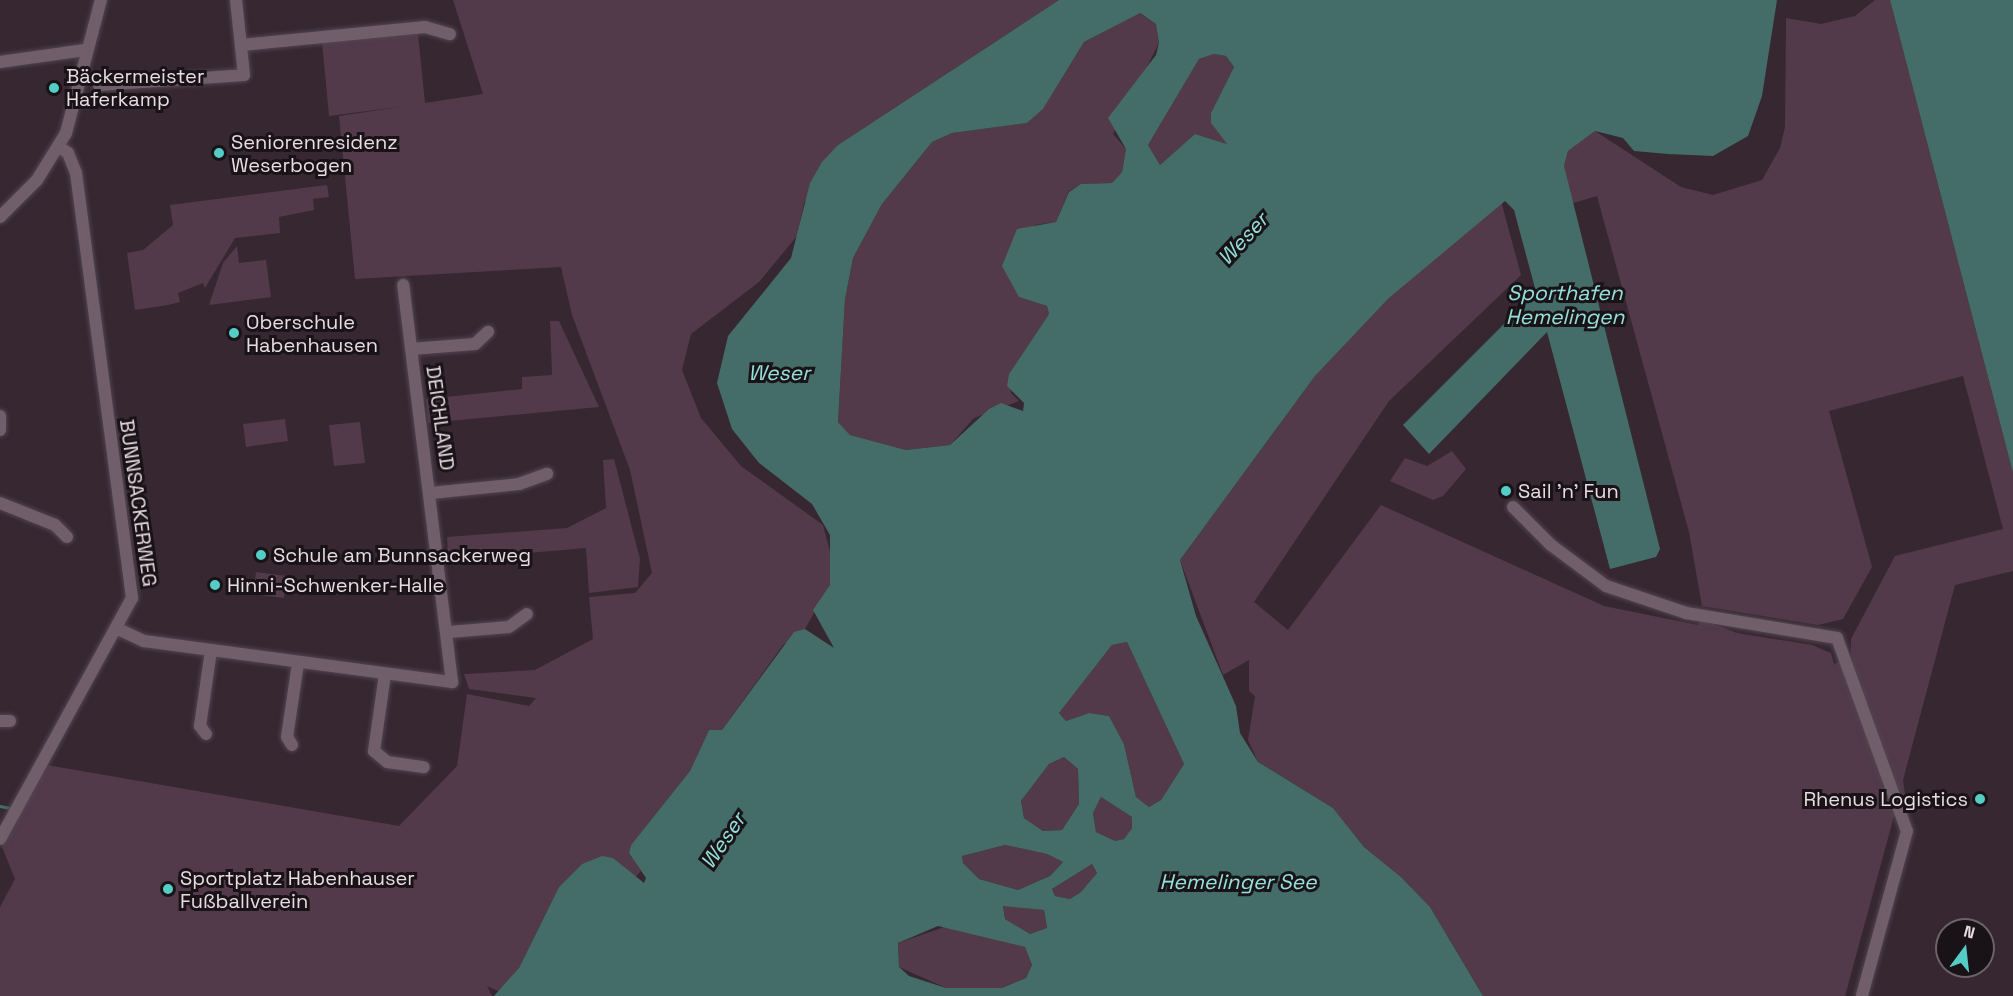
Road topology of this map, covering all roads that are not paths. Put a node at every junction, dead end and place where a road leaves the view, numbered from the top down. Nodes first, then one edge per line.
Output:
1 (101, 0) edge
2 (236, 0) edge
3 (450, 34) dead end
4 (241, 45) junction
5 (85, 50) junction
6 (0, 62) edge
7 (99, 85) dead end
8 (59, 147) junction
9 (0, 217) edge
10 (403, 285) dead end
11 (489, 332) dead end
12 (411, 349) junction
13 (0, 416) edge
14 (0, 430) edge
15 (547, 474) dead end
16 (430, 493) junction
17 (0, 503) edge
18 (1513, 507) dead end
19 (68, 537) dead end
20 (526, 614) dead end
21 (118, 629) junction
22 (449, 632) junction
23 (211, 651) junction
24 (298, 663) junction
25 (385, 674) junction
26 (206, 734) dead end
27 (292, 745) dead end
28 (424, 766) dead end
29 (0, 840) edge
30 (1862, 996) edge

1 - 5 street
2 - 4 street
3 - 4 street
4 - 7 street
5 - 6 street
5 - 8 street
8 - 9 street
8 - 21 street, BUNNSACKERWEG
10 - 12 street, DEICHLAND
11 - 12 street, DEICHLAND
12 - 16 street, DEICHLAND
13 - 14 street
15 - 16 street, DEICHLAND
16 - 22 street, DEICHLAND
17 - 19 street
18 - 30 street
20 - 22 street
21 - 23 street, DEICHLAND
21 - 29 street, BUNNSACKERWEG
22 - 25 street, DEICHLAND
23 - 24 street, DEICHLAND
23 - 26 street
24 - 25 street, DEICHLAND
24 - 27 street
25 - 28 street

